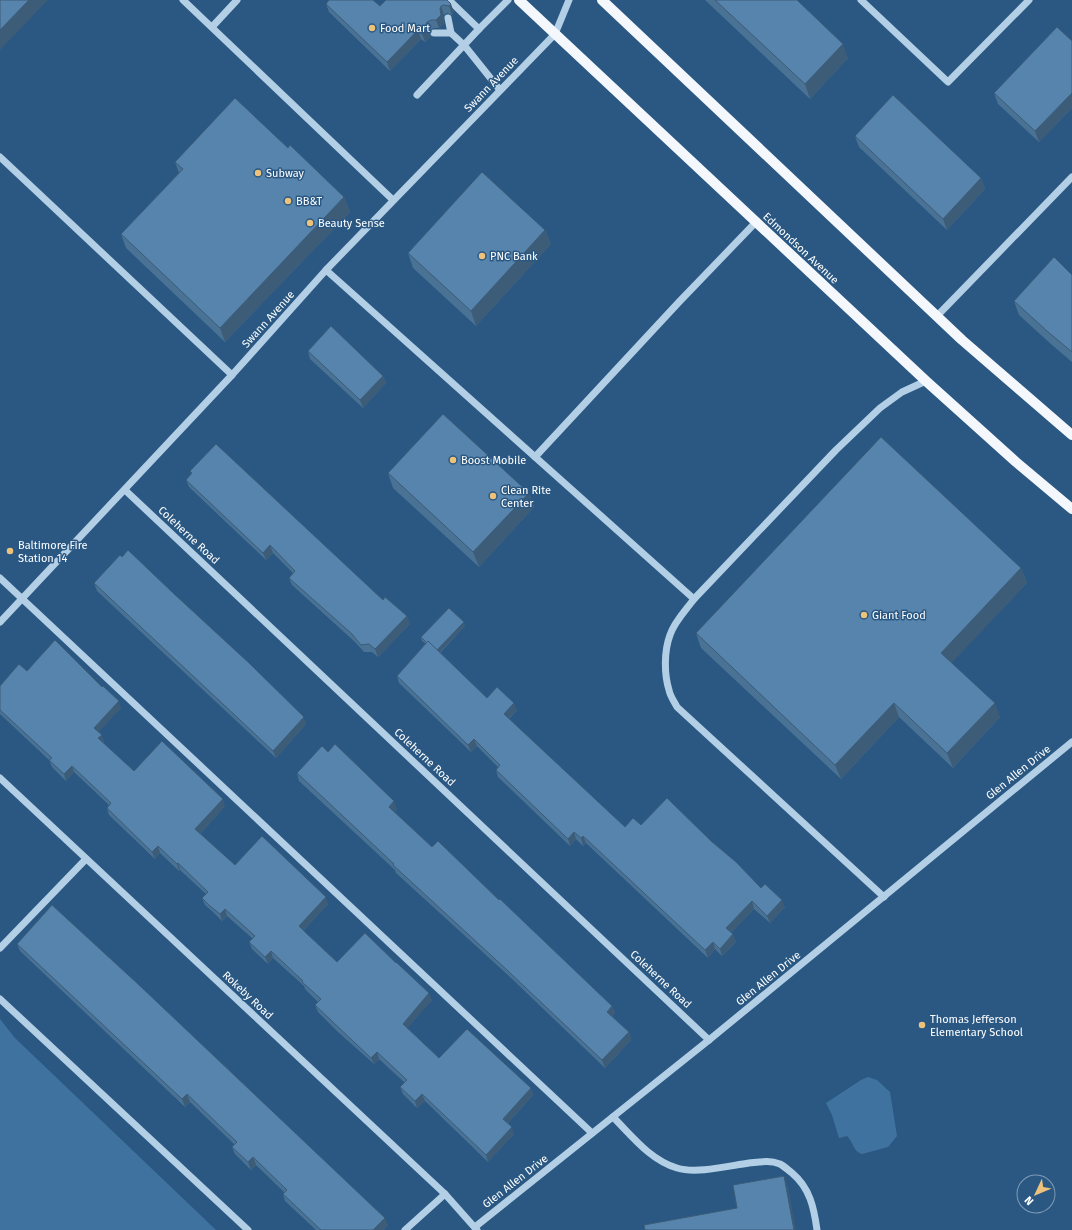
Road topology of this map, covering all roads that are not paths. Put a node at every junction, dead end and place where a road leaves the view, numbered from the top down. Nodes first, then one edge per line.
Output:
1 (183, 0) edge
2 (237, 0) edge
3 (449, 0) edge
4 (508, 0) edge
5 (518, 0) edge
6 (569, 0) edge
7 (602, 0) edge
8 (860, 0) edge
9 (1029, 0) edge
10 (448, 18) edge
11 (212, 27) junction
12 (479, 29) junction
13 (434, 33) edge
14 (451, 33) junction
15 (555, 34) junction
16 (464, 45) junction
17 (500, 90) junction
18 (417, 95) dead end
19 (0, 157) edge
20 (1072, 177) edge
21 (393, 200) junction
22 (756, 222) junction
23 (326, 270) junction
24 (937, 316) junction
25 (232, 376) junction
26 (926, 381) junction
27 (1072, 435) edge
28 (535, 457) junction
29 (124, 490) junction
30 (1072, 509) edge
31 (0, 578) edge
32 (21, 599) junction
33 (694, 599) junction
34 (0, 622) edge
35 (1072, 742) edge
36 (0, 778) edge
37 (86, 859) junction
38 (884, 897) junction
39 (0, 948) edge
40 (0, 999) edge
41 (710, 1040) junction
42 (613, 1117) junction
43 (592, 1133) junction
44 (445, 1194) junction
45 (476, 1228) edge
46 (248, 1230) edge
47 (405, 1230) edge
48 (817, 1230) edge

1 - 11 street
2 - 11 street
3 - 12 street
4 - 12 street
5 - 15 main road, Edmondson Avenue
6 - 15 street
7 - 24 main road
8 - 9 street
10 - 14 street
11 - 21 street
12 - 16 street
13 - 14 street
14 - 16 street
15 - 17 street, Swann Avenue
15 - 22 main road, Edmondson Avenue
16 - 17 street
16 - 18 street
17 - 21 street, Swann Avenue
19 - 25 street
20 - 24 street
21 - 23 street, Swann Avenue
22 - 26 main road, Edmondson Avenue
22 - 28 street
23 - 25 street, Swann Avenue
23 - 28 street
24 - 27 main road
25 - 29 street, Swann Avenue
26 - 30 main road, Edmondson Avenue
26 - 33 street
28 - 33 street
29 - 32 street, Swann Avenue
29 - 41 street, Coleherne Road
31 - 32 street
32 - 34 street, Swann Avenue
32 - 43 street
33 - 38 street
35 - 38 street, Glen Allen Drive
36 - 37 street, Rokeby Road
37 - 39 street
37 - 44 street, Rokeby Road
38 - 41 street, Glen Allen Drive
40 - 46 street
41 - 42 street, Glen Allen Drive
42 - 43 street, Glen Allen Drive
42 - 48 street
43 - 45 street, Glen Allen Drive
44 - 45 street, Rokeby Road
44 - 47 street

